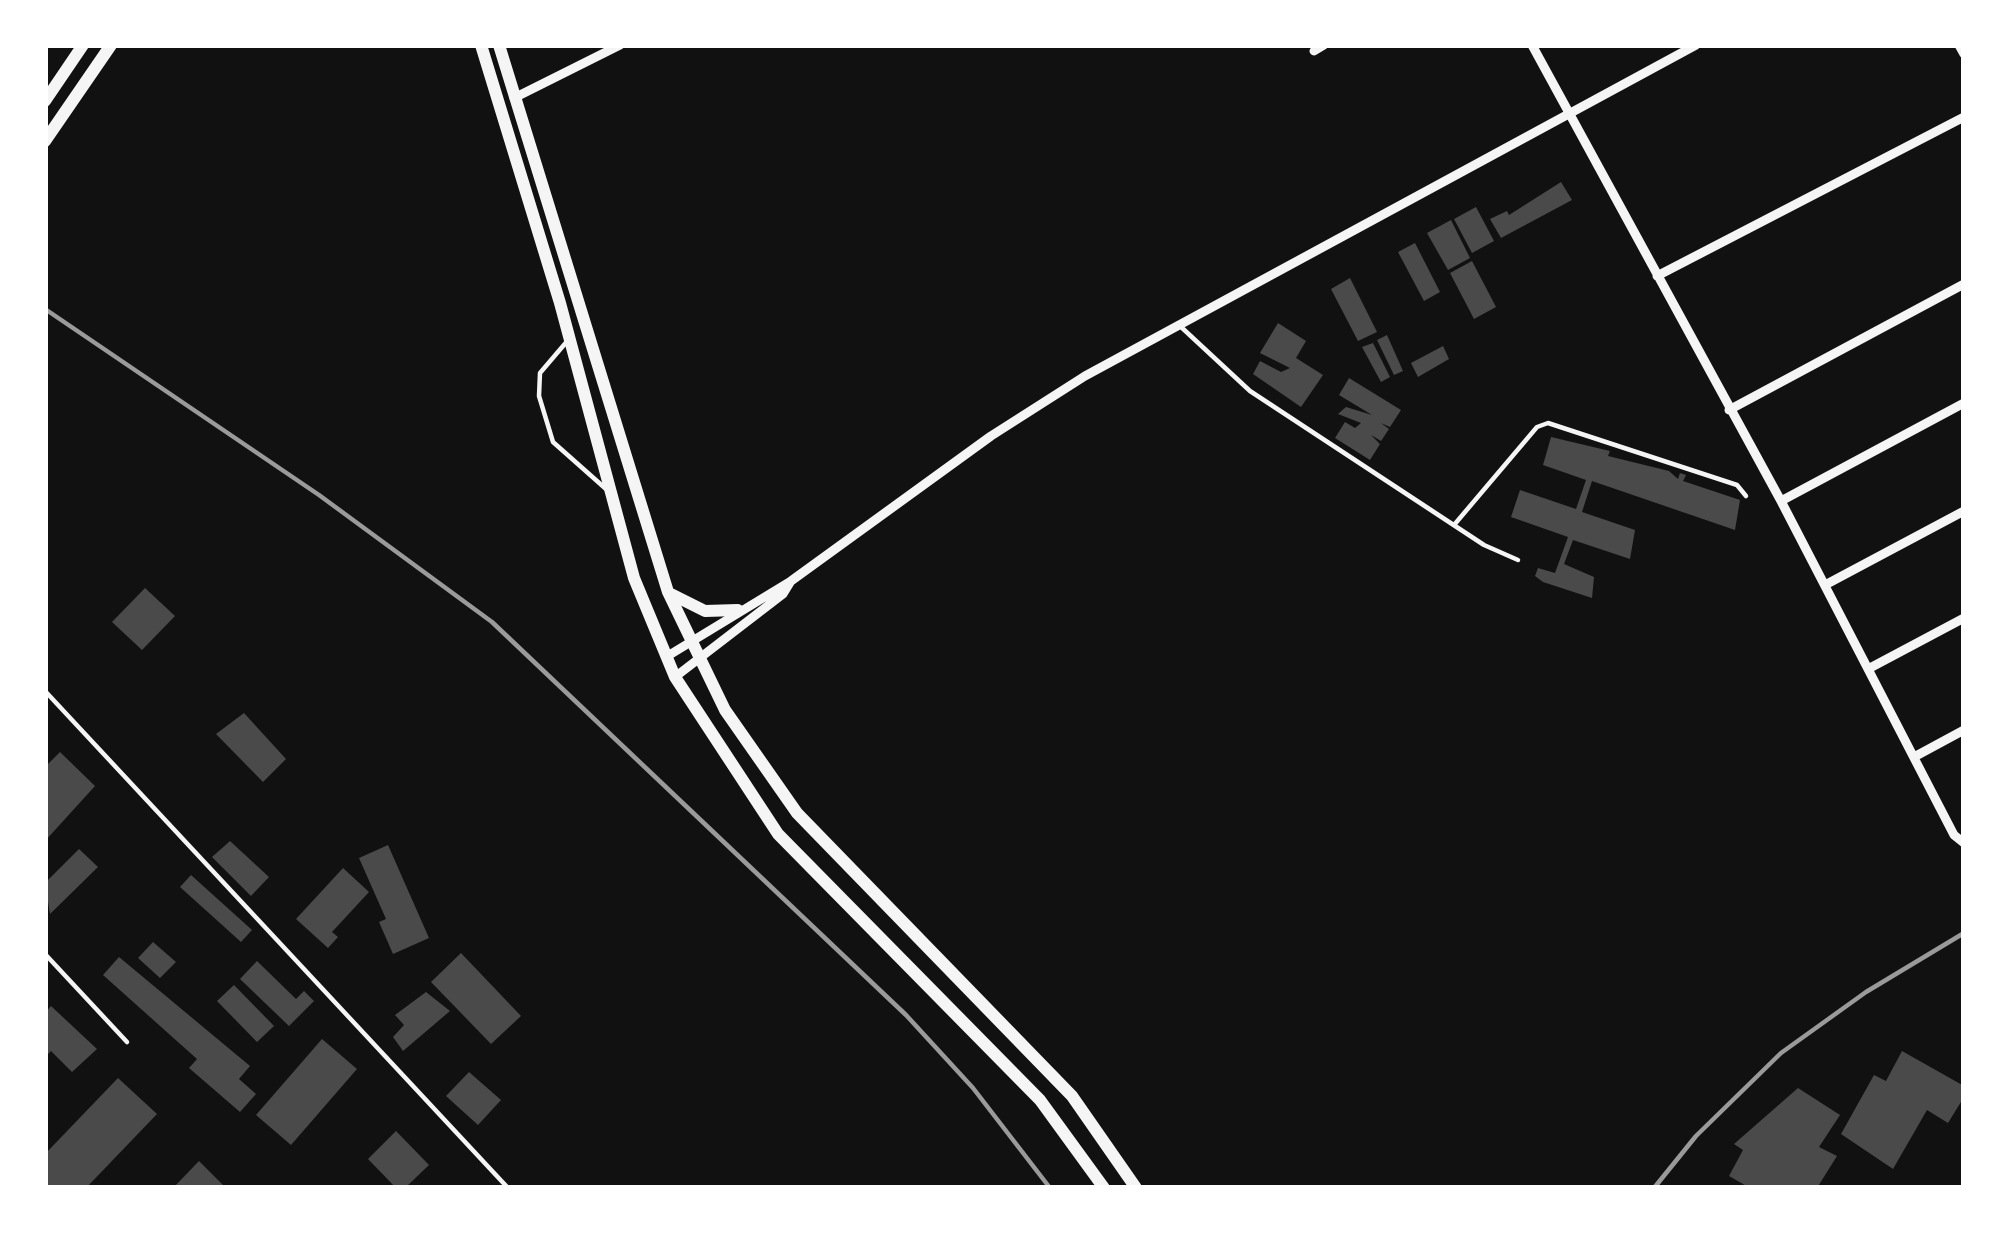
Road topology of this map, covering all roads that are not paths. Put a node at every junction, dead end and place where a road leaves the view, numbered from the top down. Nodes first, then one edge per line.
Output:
1 (83, 45) edge
2 (111, 45) edge
3 (481, 45) edge
4 (499, 45) edge
5 (620, 45) edge
6 (1532, 45) edge
7 (1696, 45) edge
8 (1959, 45) edge
9 (1964, 54) edge
10 (514, 98) junction
11 (45, 101) edge
12 (1567, 112) junction
13 (1964, 117) edge
14 (45, 141) edge
15 (1657, 276) junction
16 (1964, 284) edge
17 (1176, 322) junction
18 (570, 338) junction
19 (1964, 403) edge
20 (1729, 410) junction
21 (610, 493) junction
22 (1746, 496) dead end
23 (1781, 502) junction
24 (1964, 511) edge
25 (1454, 525) junction
26 (1518, 560) dead end
27 (791, 581) junction
28 (1825, 585) junction
29 (668, 592) junction
30 (738, 610) junction
31 (1964, 618) edge
32 (690, 644) junction
33 (665, 658) junction
34 (699, 661) junction
35 (1868, 669) junction
36 (675, 677) junction
37 (45, 691) edge
38 (1964, 730) edge
39 (1914, 757) junction
40 (1964, 843) edge
41 (45, 954) edge
42 (128, 1042) dead end
43 (508, 1188) edge
44 (1104, 1188) edge
45 (1136, 1188) edge

1 - 11 main road
2 - 14 main road
3 - 18 main road
4 - 10 main road
5 - 10 street
6 - 12 street
7 - 12 street
8 - 9 street
10 - 29 main road
12 - 15 street
12 - 17 street
13 - 15 street
15 - 20 street
16 - 20 street
17 - 25 lane
17 - 27 street
18 - 21 main road
18 - 21 lane
19 - 23 street
20 - 23 street
21 - 33 main road
22 - 25 lane
23 - 28 street
24 - 28 street
25 - 26 lane
27 - 30 street
27 - 34 street
28 - 35 street
29 - 30 main road
29 - 32 main road
30 - 32 street
31 - 35 street
32 - 33 street
32 - 34 main road
33 - 36 main road
34 - 36 street
34 - 45 main road
35 - 39 street
36 - 44 main road
37 - 43 lane
38 - 39 street
39 - 40 street
41 - 42 lane

